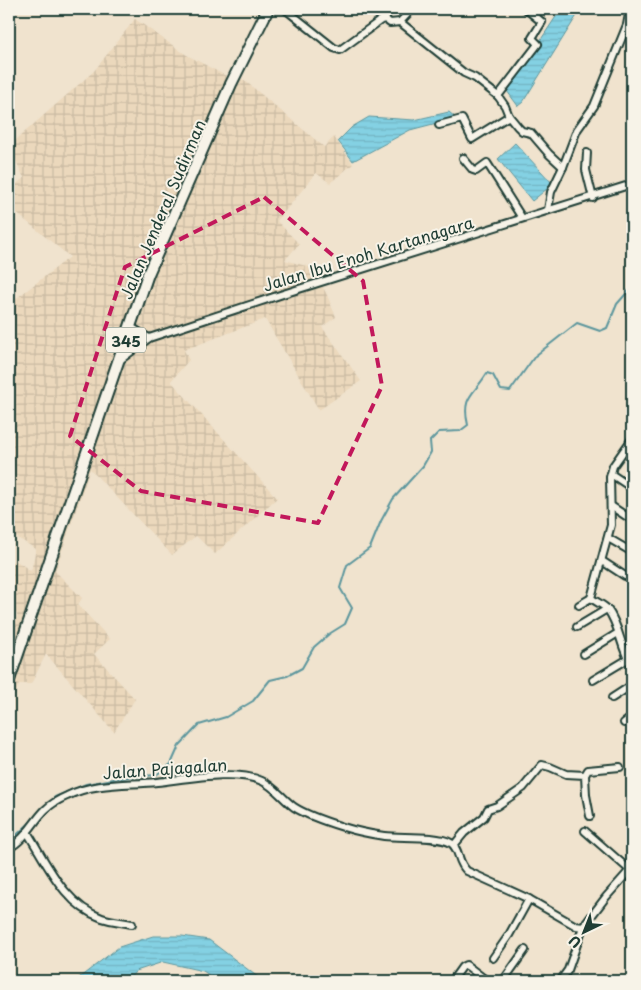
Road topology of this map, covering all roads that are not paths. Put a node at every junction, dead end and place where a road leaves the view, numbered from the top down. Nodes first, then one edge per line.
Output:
1 (268, 9) edge
2 (285, 9) edge
3 (380, 9) edge
4 (412, 9) edge
5 (526, 9) edge
6 (630, 9) edge
7 (385, 19) junction
8 (400, 22) junction
9 (498, 96) junction
10 (509, 116) junction
11 (439, 125) dead end
12 (587, 153) dead end
13 (463, 158) dead end
14 (563, 167) junction
15 (632, 184) edge
16 (593, 198) junction
17 (548, 210) junction
18 (522, 218) junction
19 (131, 327) junction
20 (149, 338) junction
21 (118, 360) junction
22 (632, 439) edge
23 (610, 474) junction
24 (632, 488) edge
25 (611, 506) junction
26 (632, 520) edge
27 (608, 538) junction
28 (632, 552) edge
29 (602, 562) junction
30 (625, 576) dead end
31 (591, 598) junction
32 (579, 605) dead end
33 (607, 609) junction
34 (577, 627) dead end
35 (618, 633) junction
36 (584, 654) dead end
37 (628, 659) junction
38 (632, 666) edge
39 (9, 680) edge
40 (594, 680) dead end
41 (632, 685) edge
42 (612, 698) dead end
43 (632, 717) edge
44 (624, 723) dead end
45 (620, 767) dead end
46 (585, 775) junction
47 (590, 816) dead end
48 (585, 831) dead end
49 (27, 832) junction
50 (454, 845) junction
51 (9, 848) edge
52 (632, 870) edge
53 (529, 899) junction
54 (132, 924) dead end
55 (583, 927) junction
56 (525, 950) dead end
57 (492, 958) dead end
58 (452, 981) edge
59 (488, 981) edge
60 (503, 981) edge
61 (560, 981) edge

1 - 19 main road, Jalan Jenderal Sudirman / 345
2 - 7 street
3 - 7 street
4 - 8 street
5 - 9 street
6 - 14 street
7 - 8 street
8 - 9 street
9 - 10 street
10 - 11 street
10 - 14 street
12 - 16 street
13 - 18 street
14 - 17 street
15 - 16 street, Jalan Ibu Enoh Kartanagara
16 - 17 street, Jalan Ibu Enoh Kartanagara
17 - 18 street, Jalan Ibu Enoh Kartanagara
18 - 20 street, Jalan Ibu Enoh Kartanagara
19 - 20 street
19 - 21 main road, Jalan Jenderal Sudirman / 345
20 - 21 street, Jalan Ibu Enoh Kartanagara
21 - 39 main road, Jalan Jenderal Sudirman / 345
22 - 23 street
23 - 24 street
23 - 25 street
25 - 26 street
25 - 27 street
27 - 28 street
27 - 29 street
29 - 30 street
29 - 31 street
31 - 32 street
31 - 33 street
33 - 34 street
33 - 35 street
35 - 36 street
35 - 37 street
37 - 38 street
37 - 40 street
41 - 42 street
43 - 44 street
45 - 46 street
46 - 47 street
46 - 50 street
48 - 52 street
49 - 50 street, Jalan Pajagalan
49 - 51 street, Jalan Pajagalan
49 - 54 street
50 - 53 street
52 - 55 street
53 - 55 street
53 - 57 street
55 - 61 street
56 - 60 street
58 - 59 street

